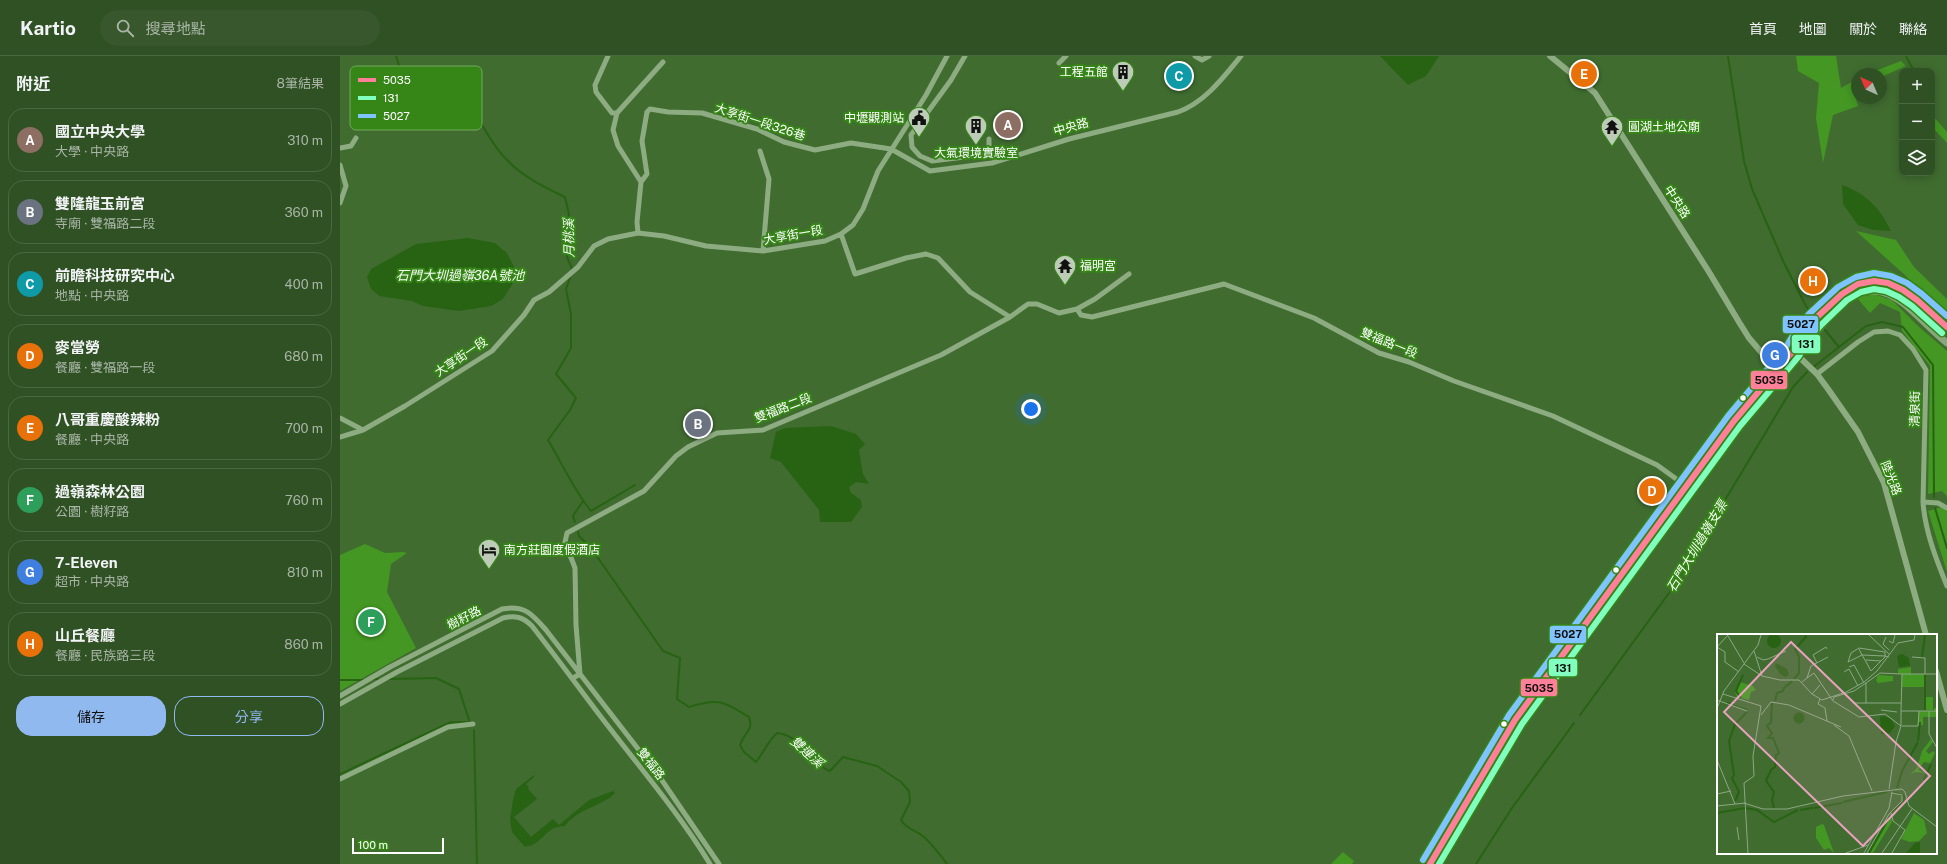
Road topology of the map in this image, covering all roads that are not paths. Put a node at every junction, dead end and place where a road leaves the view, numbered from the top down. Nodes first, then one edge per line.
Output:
1 (608, 56) edge
2 (947, 56) edge
3 (965, 56) edge
4 (1066, 56) edge
5 (1195, 56) edge
6 (1209, 56) edge
7 (1241, 56) edge
8 (1550, 56) edge
9 (663, 62) dead end
10 (1059, 62) dead end
11 (617, 113) junction
12 (356, 138) dead end
13 (989, 139) dead end
14 (340, 148) edge
15 (891, 149) junction
16 (760, 151) dead end
17 (340, 165) edge
18 (641, 182) junction
19 (340, 203) edge
20 (638, 233) junction
21 (841, 234) junction
22 (763, 252) junction
23 (1129, 274) dead end
24 (1077, 309) junction
25 (1010, 317) junction
26 (1947, 327) edge
27 (1947, 343) edge
28 (1793, 351) junction
29 (1778, 368) junction
30 (1817, 374) junction
31 (340, 418) edge
32 (363, 430) junction
33 (340, 437) edge
34 (1686, 486) junction
35 (1923, 502) junction
36 (1947, 508) edge
37 (1947, 586) edge
38 (1926, 634) edge
39 (580, 674) junction
40 (1937, 675) edge
41 (573, 678) junction
42 (340, 696) edge
43 (340, 704) edge
44 (1947, 710) edge
45 (473, 724) dead end
46 (340, 779) edge
47 (710, 864) edge
48 (719, 864) edge
49 (1430, 864) edge

1 - 11 street
2 - 15 street, 大享街一段
3 - 13 street
4 - 10 street
5 - 6 street
7 - 15 street, 中央路
8 - 29 street, 中央路
9 - 11 street
11 - 18 street
12 - 14 street
15 - 18 street, 大享街一段326巷
15 - 21 street, 大享街一段
16 - 22 street
17 - 19 street
18 - 20 street
20 - 22 street, 大享街一段
20 - 32 street, 大享街一段
21 - 22 street, 大享街一段
21 - 25 street
23 - 24 street, 雙福路二段
24 - 25 street, 雙福路二段
24 - 34 street, 雙福路一段
25 - 39 street, 雙福路二段
26 - 28 main road
27 - 28 main road
28 - 29 main road
28 - 30 street, 陸光路
29 - 34 main road
30 - 35 street, 清泉街
30 - 38 street, 陸光路
31 - 32 street
32 - 33 street, 大享街一段
34 - 49 main road
35 - 36 street
35 - 37 street, 清泉街
39 - 41 street
39 - 42 street, 樹籽路
39 - 48 street, 樹籽路
40 - 44 street
41 - 43 street, 樹籽路
41 - 47 street, 雙福路
45 - 46 street

